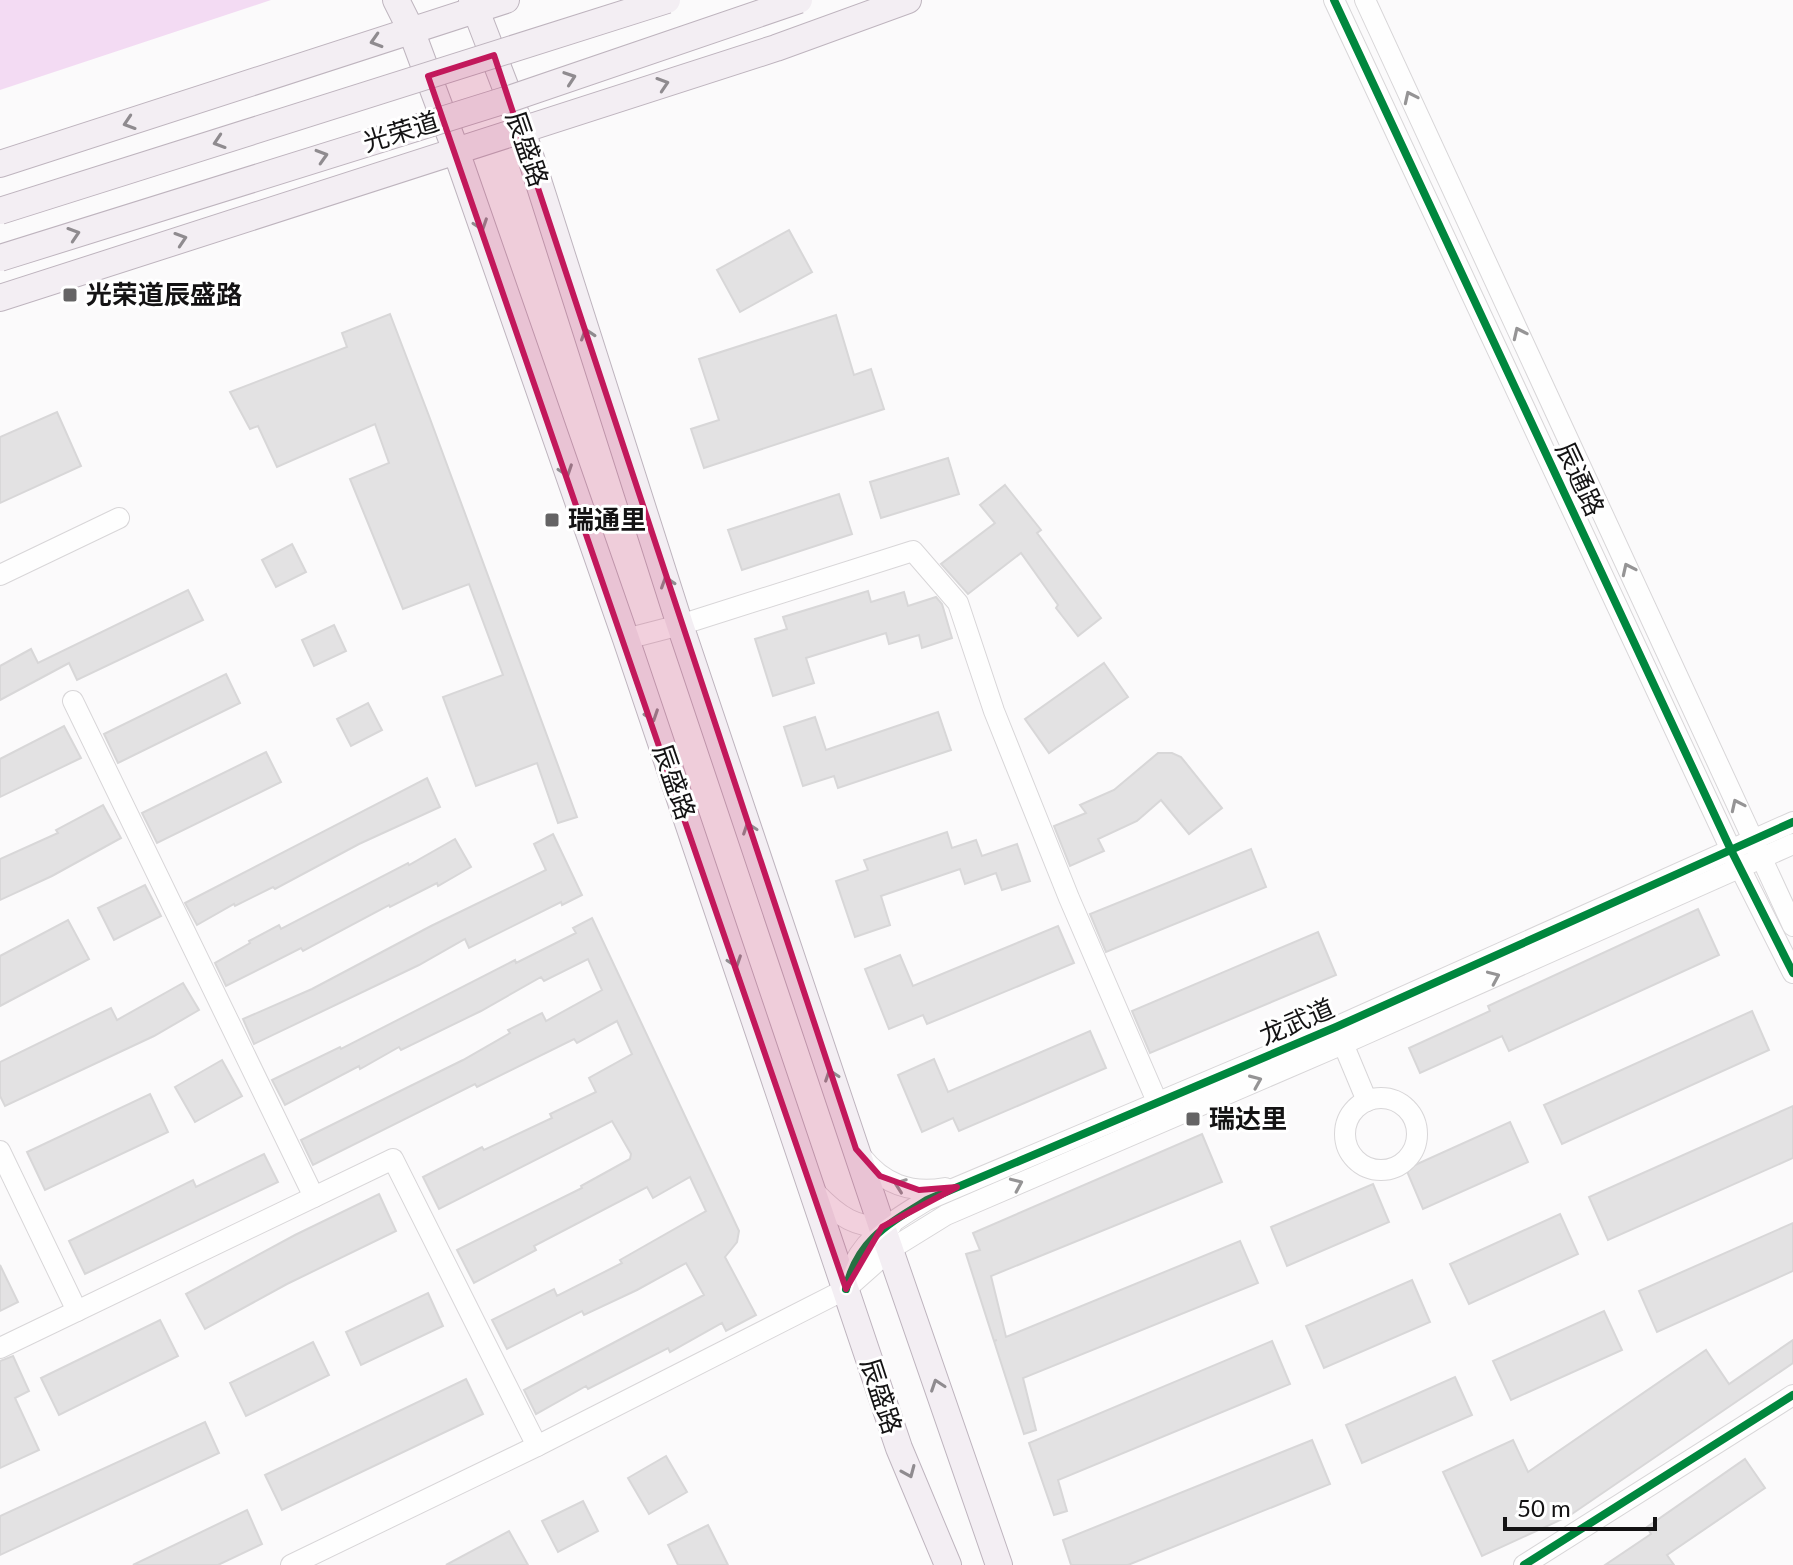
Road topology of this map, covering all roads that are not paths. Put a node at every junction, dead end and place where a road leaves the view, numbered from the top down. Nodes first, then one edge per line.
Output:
1 (396, 0) edge
2 (506, 0) edge
3 (667, 0) edge
4 (799, 0) edge
5 (908, 0) edge
6 (1334, 0) edge
7 (1365, 0) edge
8 (475, 4) edge
9 (411, 30) junction
10 (522, 130) junction
11 (456, 151) junction
12 (0, 164) edge
13 (0, 211) edge
14 (0, 258) edge
15 (0, 298) edge
16 (119, 518) dead end
17 (0, 575) edge
18 (680, 625) junction
19 (626, 639) junction
20 (73, 701) dead end
21 (1793, 822) edge
22 (1793, 844) edge
23 (1757, 849) junction
24 (1735, 859) junction
25 (1793, 926) edge
26 (1793, 973) edge
27 (1339, 1035) junction
28 (1367, 1101) dead end
29 (1161, 1111) junction
30 (856, 1149) junction
31 (0, 1151) edge
32 (810, 1186) junction
33 (957, 1187) junction
34 (314, 1197) junction
35 (886, 1238) junction
36 (846, 1289) junction
37 (77, 1311) junction
38 (0, 1348) edge
39 (1793, 1395) edge
40 (537, 1446) junction
41 (291, 1565) edge
42 (948, 1565) edge
43 (999, 1565) edge
44 (1524, 1565) edge

1 - 9 main road, 辰盛路
2 - 8 main road
3 -> 13 main road, 光荣道, bridge
14 -> 4 main road, 光荣道, bridge
10 -> 5 main road
6 - 24 street, 辰通路
23 -> 7 street, 辰通路
8 - 9 main road
8 - 10 main road, 辰盛路
9 - 11 main road, 辰盛路
9 -> 12 main road
10 - 11 main road
18 -> 10 main road, 辰盛路
15 -> 11 main road
11 -> 19 main road, 辰盛路
16 - 17 street
18 - 19 street
18 - 29 street
30 -> 18 main road, 辰盛路
19 -> 32 main road, 辰盛路
20 - 34 street
21 - 23 street, 龙武道
22 - 23 street
23 - 24 street, 龙武道
23 - 25 street, 辰通路
24 - 26 street, 辰通路
24 - 27 street, 龙武道
27 - 28 street
27 - 29 street, 龙武道
29 - 33 street, 龙武道
35 -> 29 street
33 -> 30 street
30 - 35 main road, 辰盛路
31 - 37 street
32 - 35 street
32 - 36 main road, 辰盛路
33 - 35 street, 龙武道
34 - 37 street
34 - 40 street
35 - 36 street, 龙武道
43 -> 35 main road, 辰盛路
36 - 40 street
36 -> 42 main road, 辰盛路
37 - 38 street
39 - 44 street
40 - 41 street

